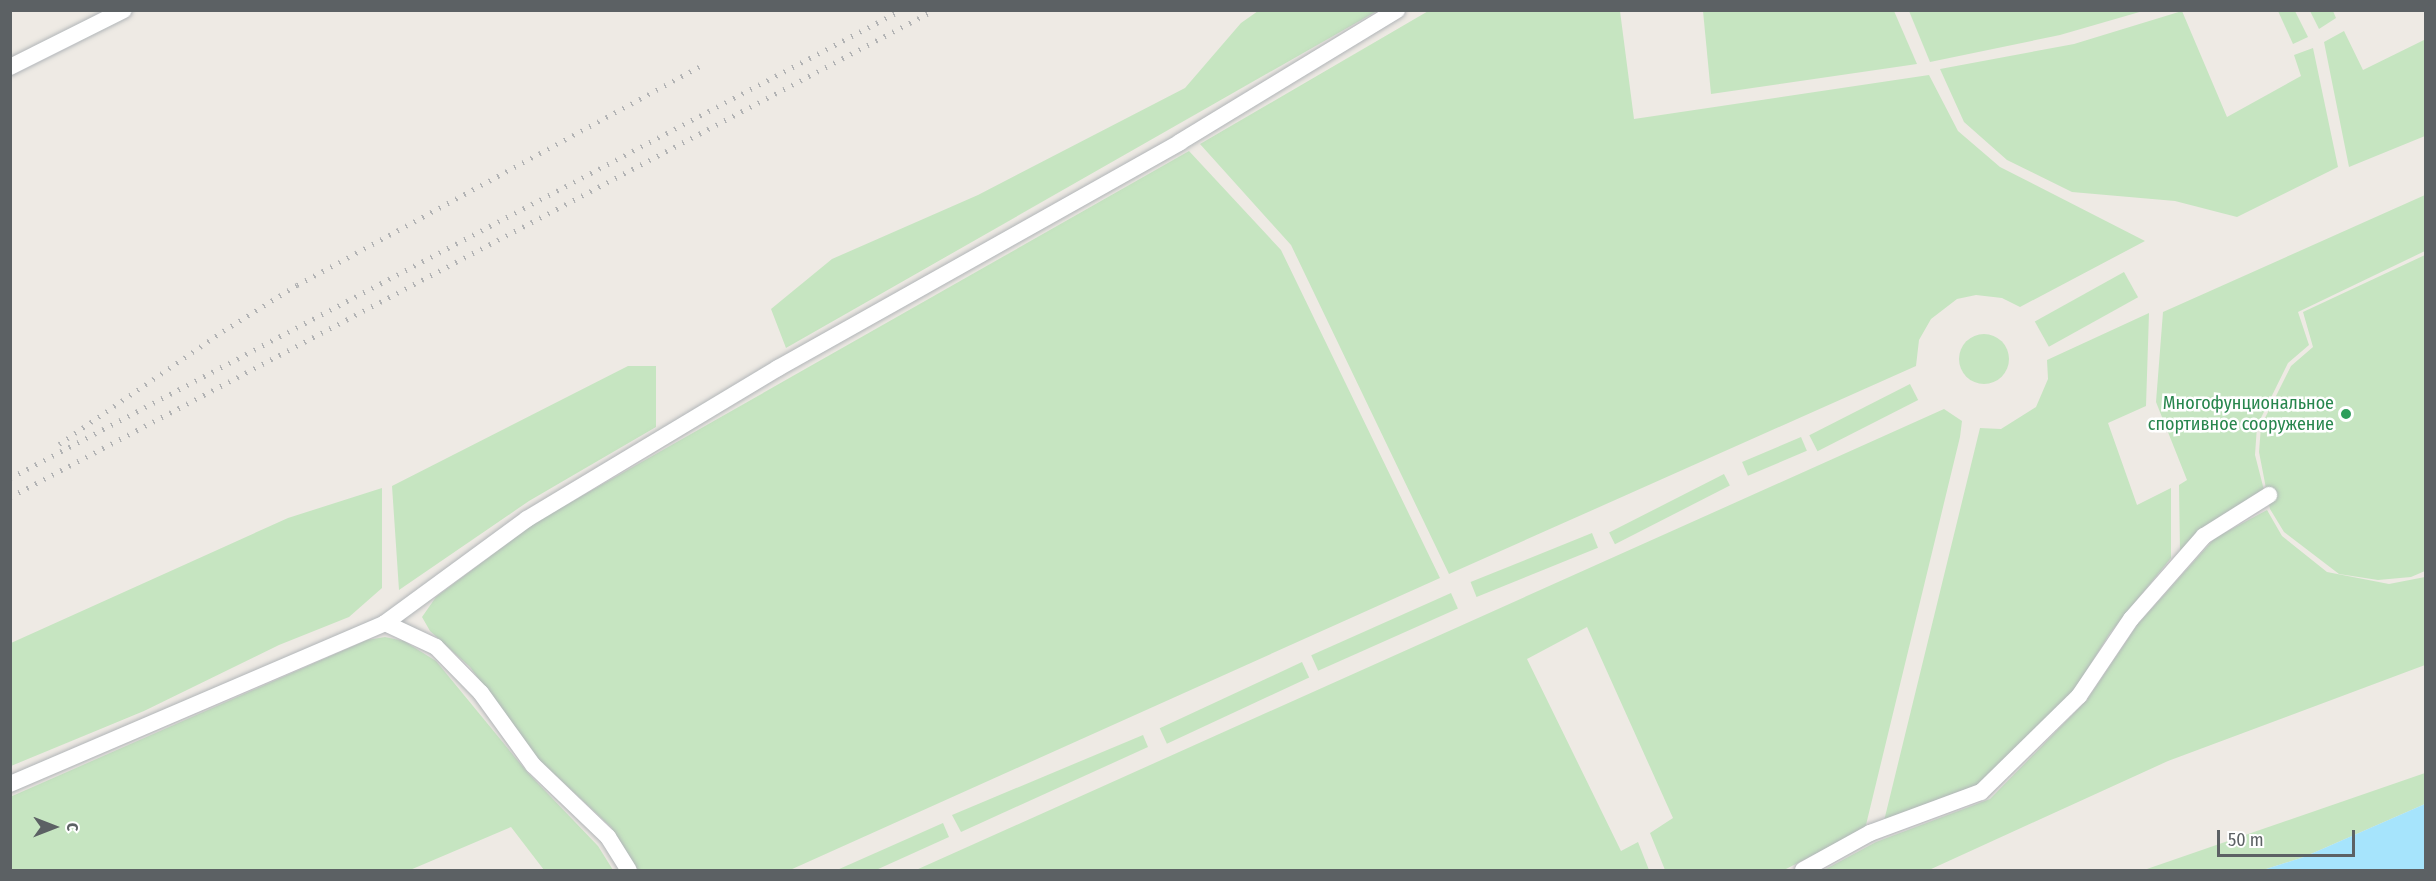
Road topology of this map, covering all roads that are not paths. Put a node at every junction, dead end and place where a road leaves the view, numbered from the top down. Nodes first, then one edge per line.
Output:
1 (124, 10) edge
2 (1397, 10) edge
3 (10, 67) edge
4 (2269, 495) dead end
5 (385, 623) junction
6 (10, 784) edge
7 (629, 870) edge
8 (1803, 870) edge

1 - 3 street
2 - 5 street
4 - 8 street
5 - 6 street
5 - 7 street

